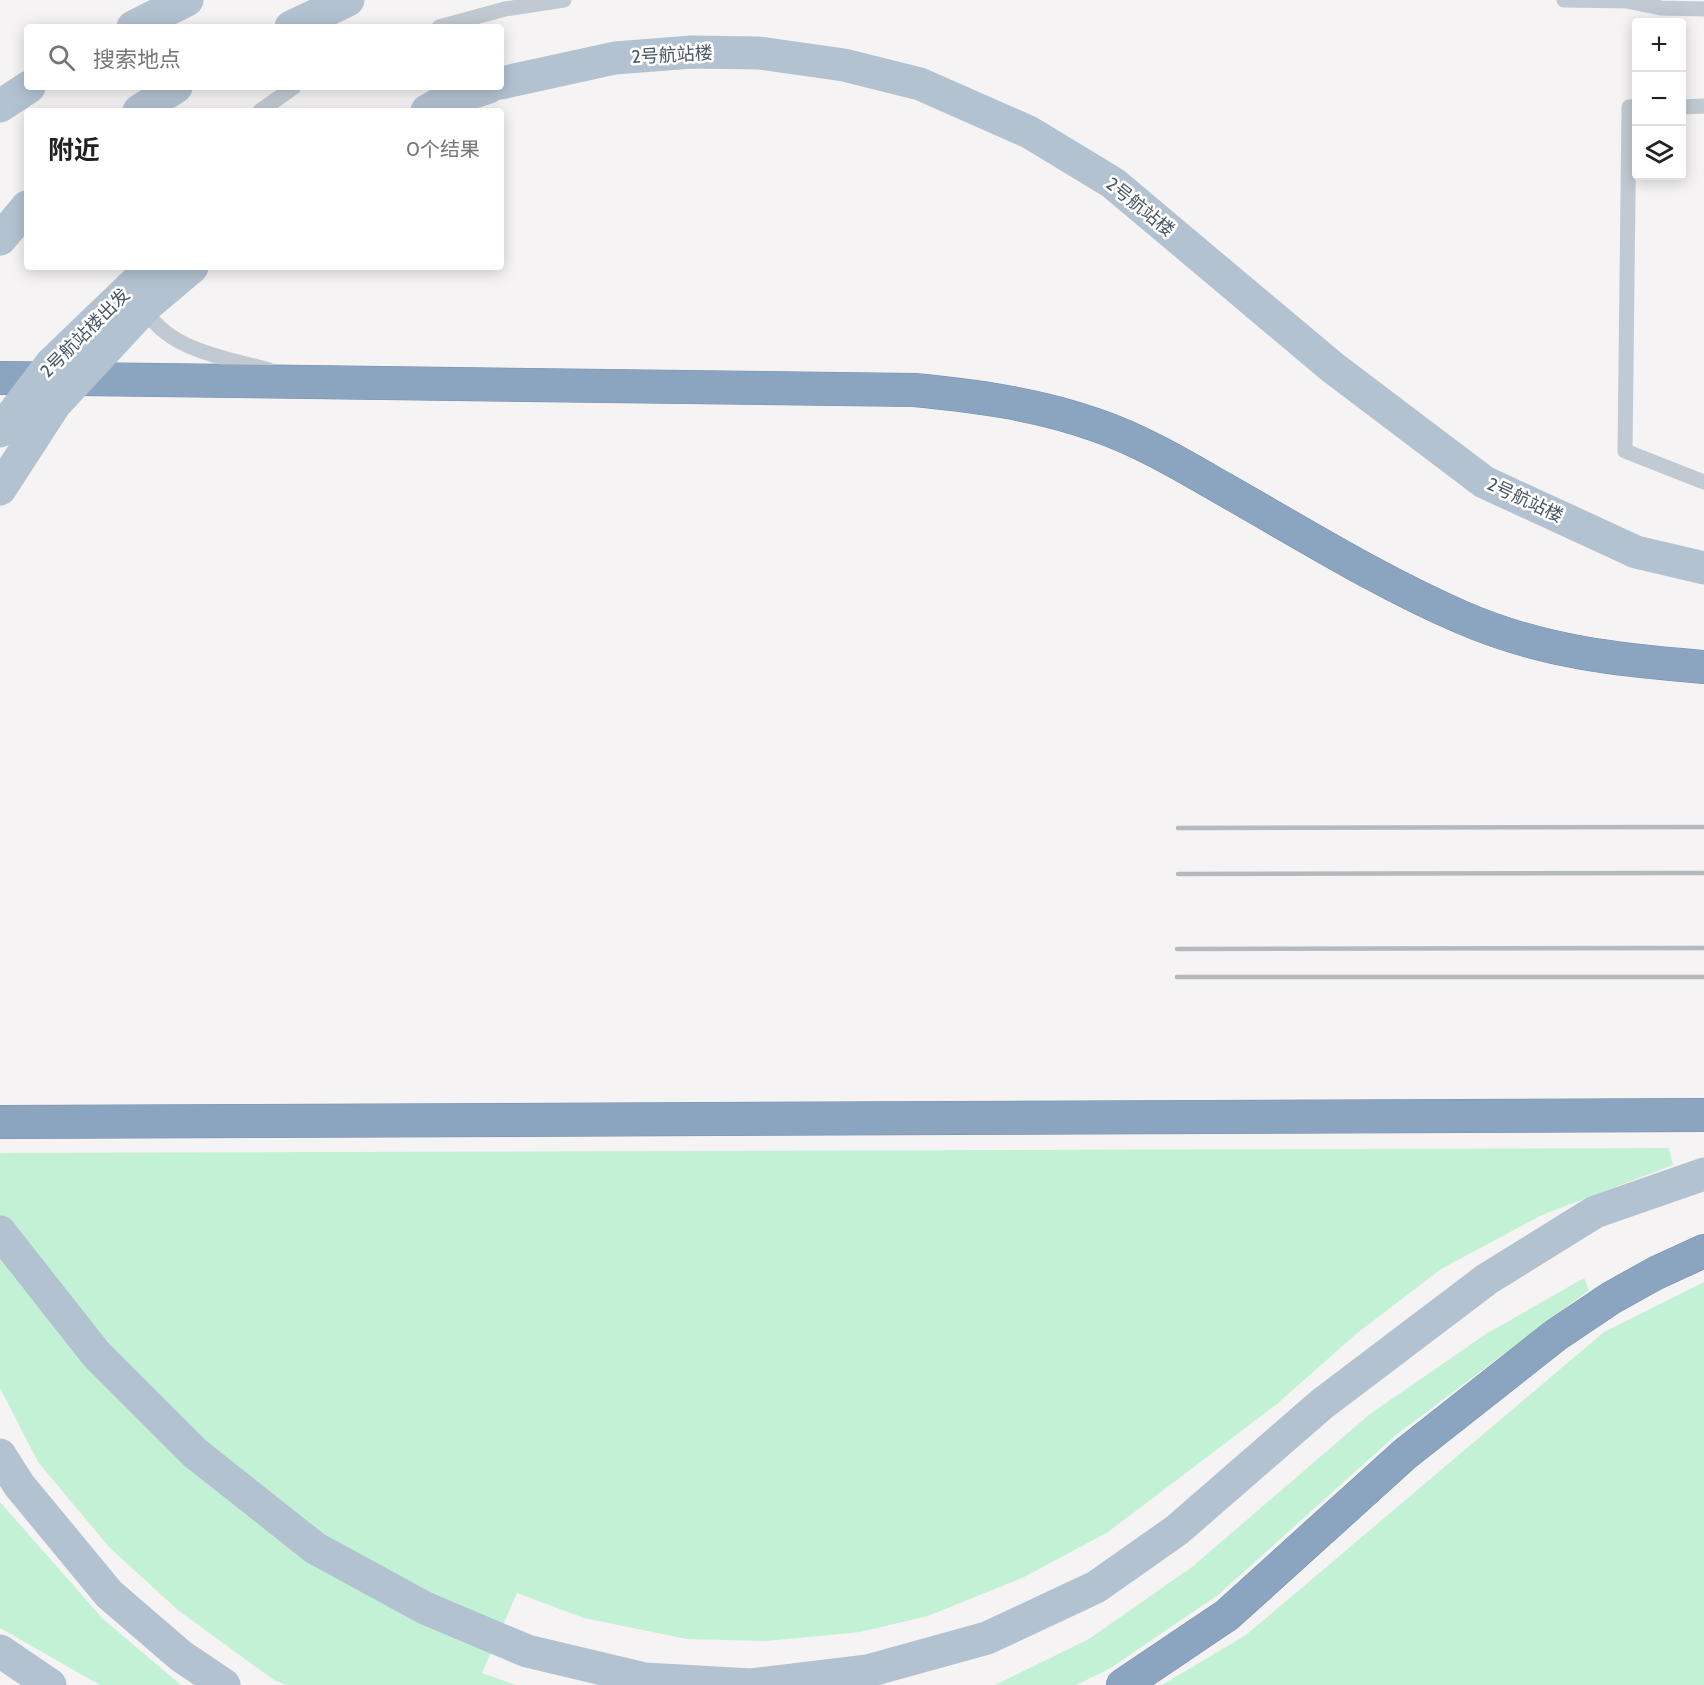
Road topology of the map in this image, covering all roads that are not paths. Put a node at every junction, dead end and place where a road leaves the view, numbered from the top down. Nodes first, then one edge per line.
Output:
1 (187, 0) edge
2 (348, 0) edge
3 (564, 0) edge
4 (1564, 0) edge
5 (1627, 0) edge
6 (1704, 9) edge
7 (139, 24) edge
8 (297, 24) edge
9 (450, 24) edge
10 (504, 82) edge
11 (24, 90) edge
12 (171, 90) edge
13 (290, 90) edge
14 (480, 90) edge
15 (0, 106) edge
16 (1632, 106) edge
17 (1686, 106) edge
18 (1704, 106) edge
19 (144, 108) edge
20 (264, 108) edge
21 (432, 108) edge
22 (24, 211) edge
23 (0, 239) edge
24 (146, 270) edge
25 (148, 270) edge
26 (188, 270) edge
27 (140, 299) junction
28 (14, 378) edge
29 (311, 382) junction
30 (0, 431) edge
31 (1704, 482) edge
32 (0, 489) edge
33 (1704, 568) edge
34 (1704, 667) edge
35 (1704, 1115) edge
36 (0, 1122) edge
37 (1704, 1174) edge
38 (0, 1232) edge
39 (1704, 1251) edge
40 (0, 1455) edge
41 (0, 1651) edge
42 (51, 1685) edge
43 (224, 1685) edge
44 (1123, 1685) edge

1 - 7 main road
2 - 8 main road
3 - 9 lane
4 - 5 lane
5 - 6 lane
10 - 33 main road, 2号航站楼
11 - 15 main road
12 - 19 main road
13 - 20 lane
14 - 21 main road
16 - 31 lane
17 - 18 lane
22 - 23 main road
24 - 30 main road, 2号航站楼出发, bridge
25 - 27 lane
26 - 32 main road, bridge
27 - 28 lane
27 - 29 lane
28 - 29 highway
29 - 34 highway
35 - 36 highway
37 - 38 main road
39 - 44 highway
40 - 43 main road
41 - 42 main road

